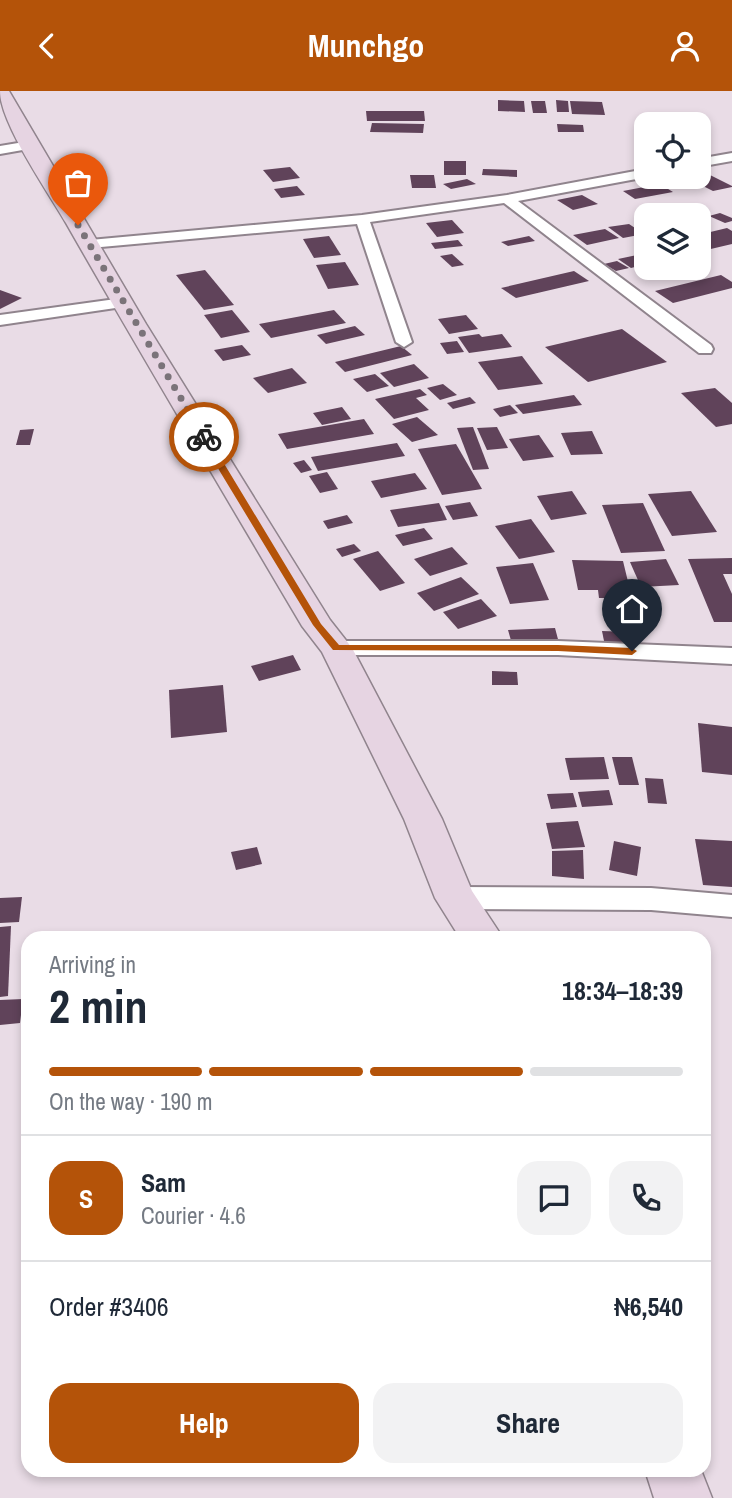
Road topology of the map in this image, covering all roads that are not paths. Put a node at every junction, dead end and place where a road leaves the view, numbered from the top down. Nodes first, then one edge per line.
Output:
1 (1, 91) edge
2 (30, 145) junction
3 (0, 150) edge
4 (732, 157) edge
5 (711, 161) edge
6 (634, 175) edge
7 (507, 199) junction
8 (362, 219) junction
9 (90, 244) junction
10 (123, 303) junction
11 (0, 320) edge
12 (404, 342) dead end
13 (705, 349) dead end
14 (336, 648) junction
15 (732, 656) edge
16 (455, 898) junction
17 (732, 906) edge
18 (478, 931) edge
19 (676, 1477) edge
20 (683, 1498) edge

1 - 2 main road
2 - 3 street
2 - 9 main road
4 - 5 street
6 - 7 street
7 - 8 street
7 - 13 street
8 - 9 street
8 - 12 street
9 - 10 main road
10 - 11 street
10 - 14 main road
14 - 15 street
14 - 16 main road
16 - 17 street
16 - 18 main road
19 - 20 main road

